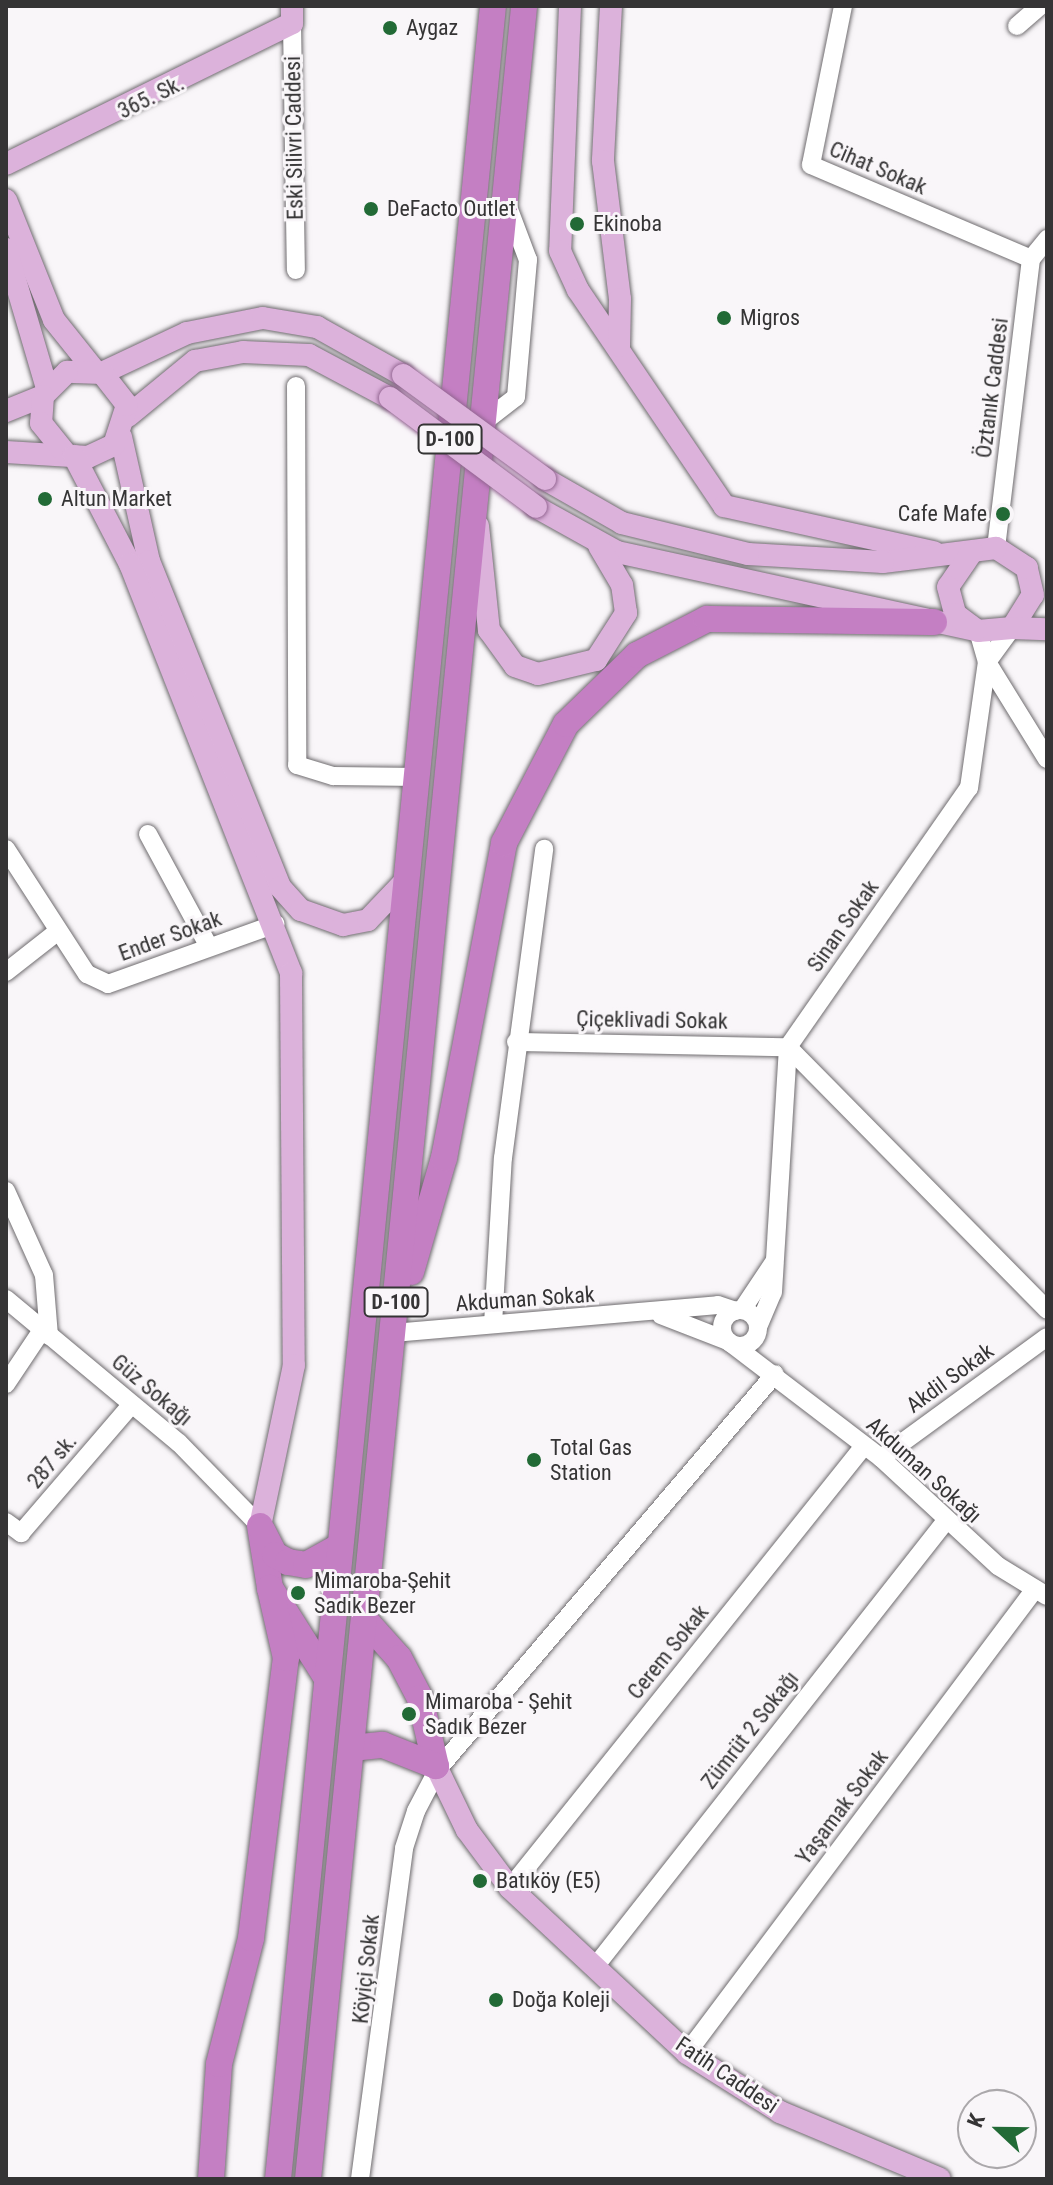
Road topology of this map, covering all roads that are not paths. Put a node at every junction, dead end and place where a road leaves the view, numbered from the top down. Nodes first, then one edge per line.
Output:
1 (493, 6) edge
2 (524, 6) edge
3 (570, 6) edge
4 (611, 6) edge
5 (843, 6) edge
6 (1040, 6) edge
7 (292, 14) edge
8 (1017, 26) dead end
9 (6, 164) edge
10 (6, 200) edge
11 (1047, 239) edge
12 (6, 249) edge
13 (1031, 259) junction
14 (296, 270) dead end
15 (619, 346) junction
16 (98, 371) junction
17 (296, 386) dead end
18 (45, 392) junction
19 (6, 411) edge
20 (124, 426) junction
21 (6, 452) edge
22 (70, 455) junction
23 (474, 491) junction
24 (595, 542) junction
25 (996, 548) junction
26 (972, 552) junction
27 (947, 556) junction
28 (1027, 568) junction
29 (1047, 584) edge
30 (934, 622) junction
31 (1012, 628) junction
32 (1047, 629) edge
33 (978, 631) junction
34 (987, 662) junction
35 (1047, 759) edge
36 (419, 777) junction
37 (148, 834) dead end
38 (6, 849) edge
39 (544, 849) dead end
40 (411, 873) junction
41 (276, 924) junction
42 (57, 932) junction
43 (209, 947) junction
44 (6, 972) edge
45 (516, 1042) junction
46 (788, 1047) junction
47 (6, 1191) edge
48 (774, 1262) junction
49 (6, 1299) edge
50 (739, 1310) junction
51 (1047, 1310) edge
52 (661, 1315) junction
53 (493, 1324) junction
54 (758, 1330) junction
55 (45, 1333) junction
56 (393, 1333) junction
57 (1047, 1337) edge
58 (730, 1343) junction
59 (774, 1373) junction
60 (6, 1384) edge
61 (131, 1405) junction
62 (864, 1446) junction
63 (881, 1458) junction
64 (6, 1522) edge
65 (945, 1522) junction
66 (260, 1526) junction
67 (339, 1547) junction
68 (270, 1588) junction
69 (1041, 1593) edge
70 (364, 1619) junction
71 (327, 1678) junction
72 (352, 1748) junction
73 (437, 1768) junction
74 (510, 1888) junction
75 (594, 1968) junction
76 (687, 2053) junction
77 (211, 2179) edge
78 (278, 2179) edge
79 (308, 2179) edge
80 (360, 2179) edge
81 (940, 2179) edge

1 - 36 highway, D-100
2 - 23 highway, D-100
3 - 15 main road
4 - 15 main road
5 - 13 street, Cihat Sokak
6 - 8 street
7 - 9 main road, 365. Sk.
7 - 14 street, Eski Silivri Caddesi
10 - 16 main road
11 - 13 street
12 - 18 main road
13 - 25 street, Öztanık Caddesi
15 - 27 main road
16 - 18 main road
16 - 20 main road
16 - 27 main road, bridge
17 - 36 street
18 - 19 main road
18 - 22 main road
20 - 22 main road
20 - 24 main road, bridge
20 - 40 main road
21 - 22 main road
22 - 41 main road
23 - 24 main road
23 - 56 highway, D-100
24 - 30 main road
25 - 26 main road
25 - 28 main road
26 - 27 main road
26 - 33 main road
28 - 29 main road
28 - 31 main road
30 - 33 main road
30 - 56 highway
31 - 32 main road
31 - 33 main road
31 - 34 street
33 - 34 street, Sinan Sokak
34 - 35 street
34 - 46 street, Sinan Sokak
36 - 40 highway, D-100
37 - 43 street
38 - 42 street, Ender Sokak
39 - 45 street
40 - 67 highway, D-100
41 - 43 street, Ender Sokak
41 - 66 main road
42 - 43 street, Ender Sokak
42 - 44 street
45 - 46 street, Çiçeklivadi Sokak
45 - 53 street
46 - 48 street
46 - 51 street
47 - 55 street
48 - 50 street
48 - 54 street
49 - 55 street, Güz Sokağı
50 - 52 street, Akduman Sokak
50 - 54 street
50 - 58 street
52 - 53 street, Akduman Sokak
52 - 58 street, Akduman Sokak
53 - 56 street, Akduman Sokak
54 - 58 street
54 - 59 street, Akduman Sokağı
55 - 60 street
55 - 61 street, Güz Sokağı
56 - 70 highway, D-100
57 - 63 street, Akdil Sokak
58 - 59 street, Akduman Sokağı
59 - 62 street, Akduman Sokağı
59 - 73 street, Köyiçi Sokak
61 - 64 street, 287 sk.
61 - 66 street, Güz Sokağı
62 - 63 street, Akduman Sokağı
62 - 74 street, Cerem Sokak
63 - 65 street, Akduman Sokağı
65 - 69 street, Akduman Sokağı
65 - 75 street, Zümrüt 2 Sokağı
66 - 67 highway
66 - 68 highway
67 - 71 highway, D-100
68 - 71 highway
68 - 77 highway
69 - 76 street, Yaşamak Sokak
70 - 72 highway, D-100
70 - 73 highway
71 - 78 highway, D-100
72 - 73 highway
72 - 79 highway, D-100
73 - 74 main road, Fatih Caddesi
73 - 80 street, Köyiçi Sokak
74 - 75 main road, Fatih Caddesi
75 - 76 main road, Fatih Caddesi
76 - 81 main road, Fatih Caddesi

